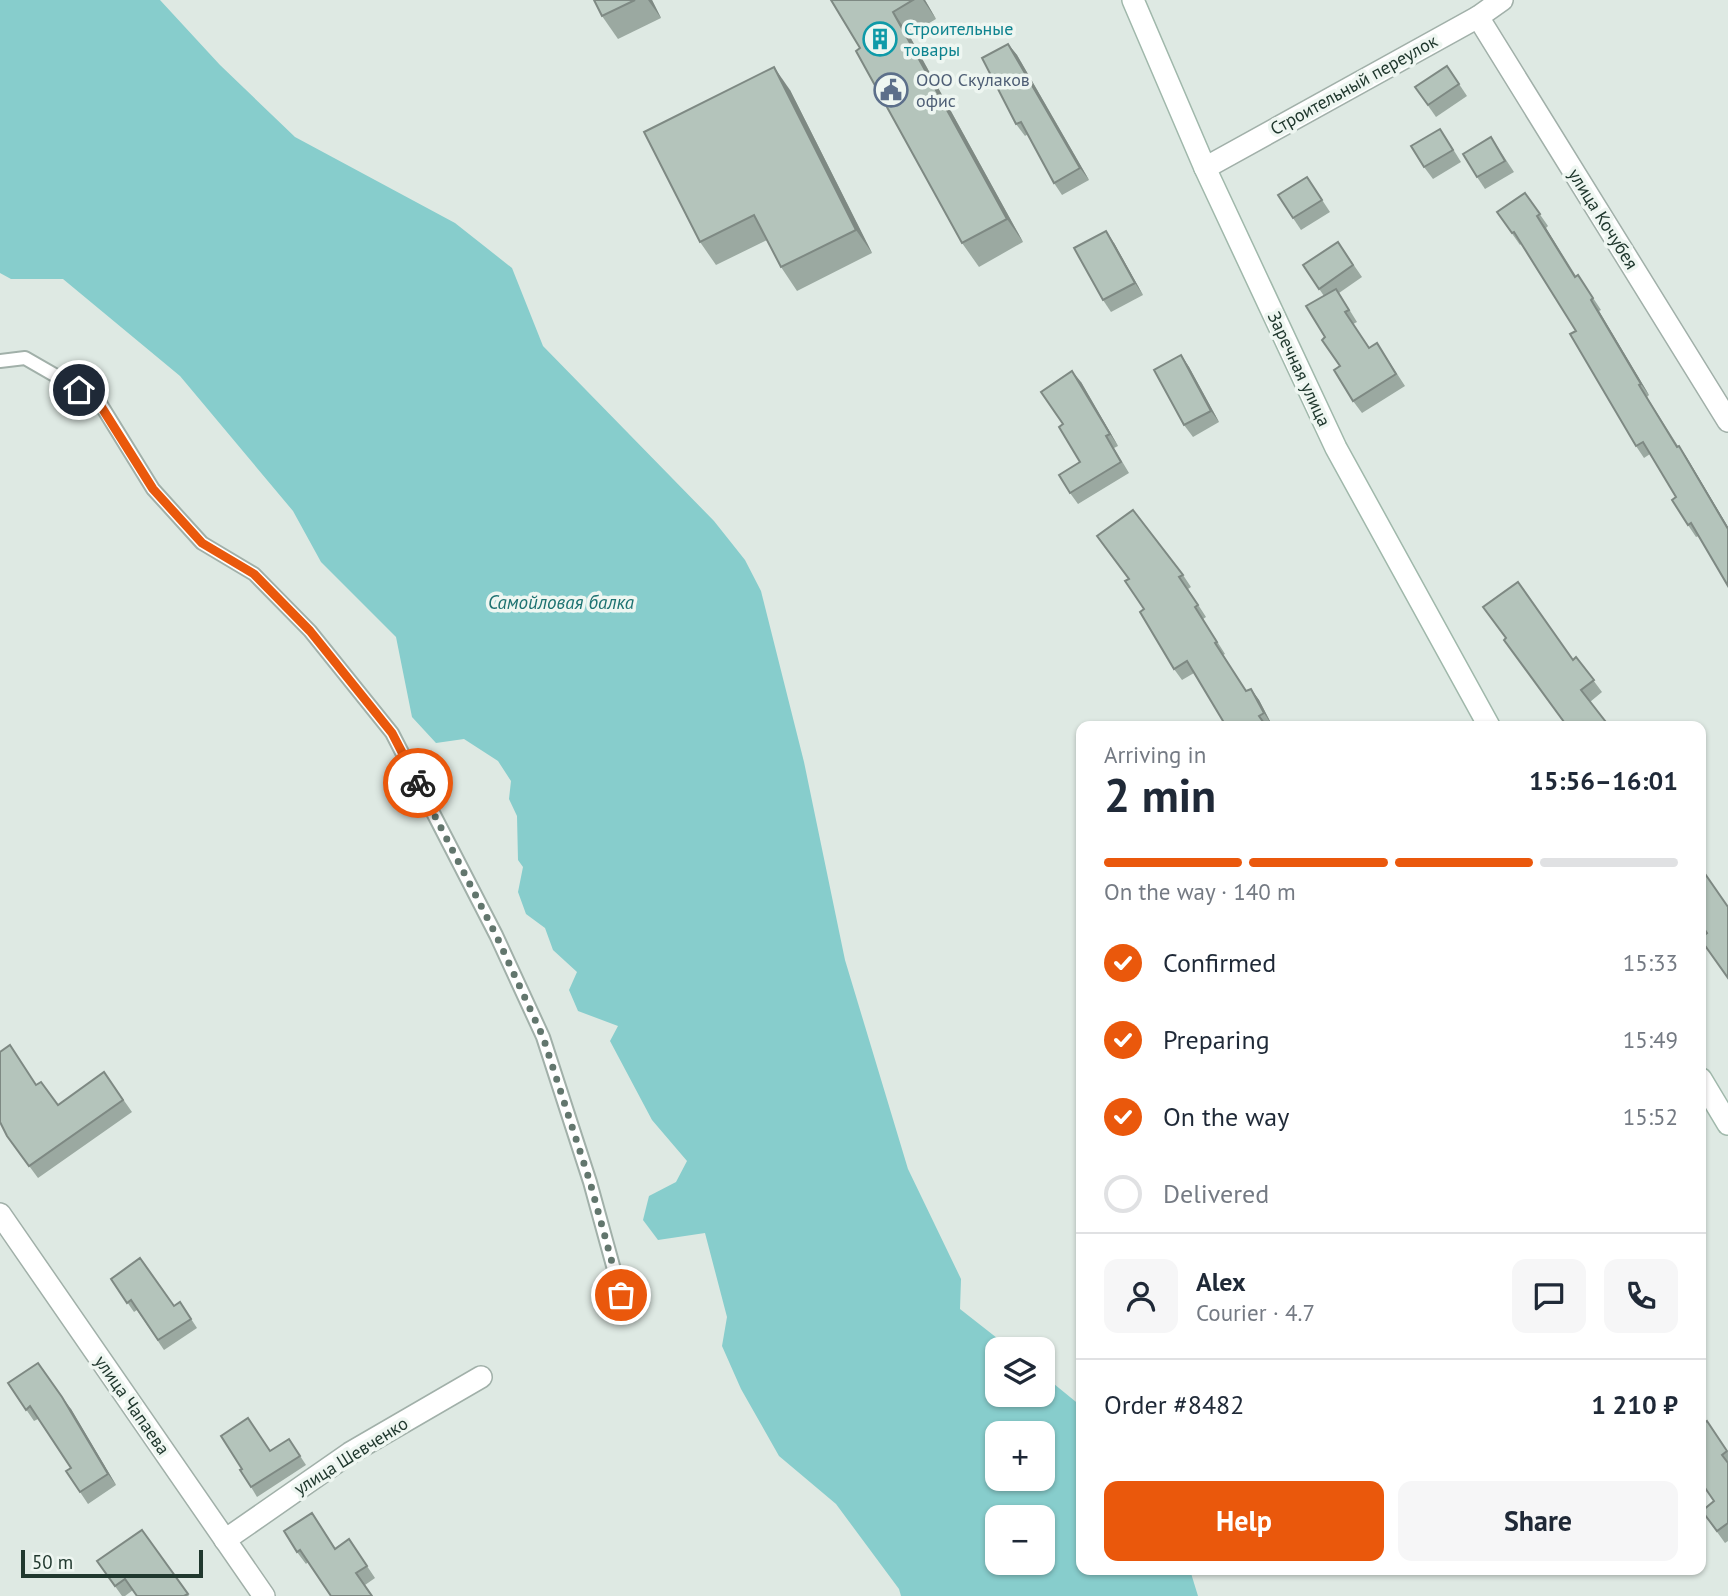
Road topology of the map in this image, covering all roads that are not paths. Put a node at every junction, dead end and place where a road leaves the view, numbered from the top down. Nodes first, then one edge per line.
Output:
1 (1133, 0) edge
2 (1502, 0) edge
3 (1478, 17) junction
4 (1205, 168) junction
5 (0, 360) edge
6 (1728, 421) edge
7 (1486, 721) edge
8 (1706, 1087) edge
9 (1728, 1124) edge
10 (0, 1214) edge
11 (621, 1295) dead end
12 (481, 1377) dead end
13 (225, 1540) junction
14 (264, 1596) edge

1 - 4 street, Заречная улица
2 - 3 street, Строительный переулок
3 - 4 street, Строительный переулок
3 - 6 street, улица Кочубея
4 - 7 street, Заречная улица
5 - 11 lane
8 - 9 street
10 - 13 street, улица Чапаева
12 - 13 street, улица Шевченко
13 - 14 street, улица Чапаева

